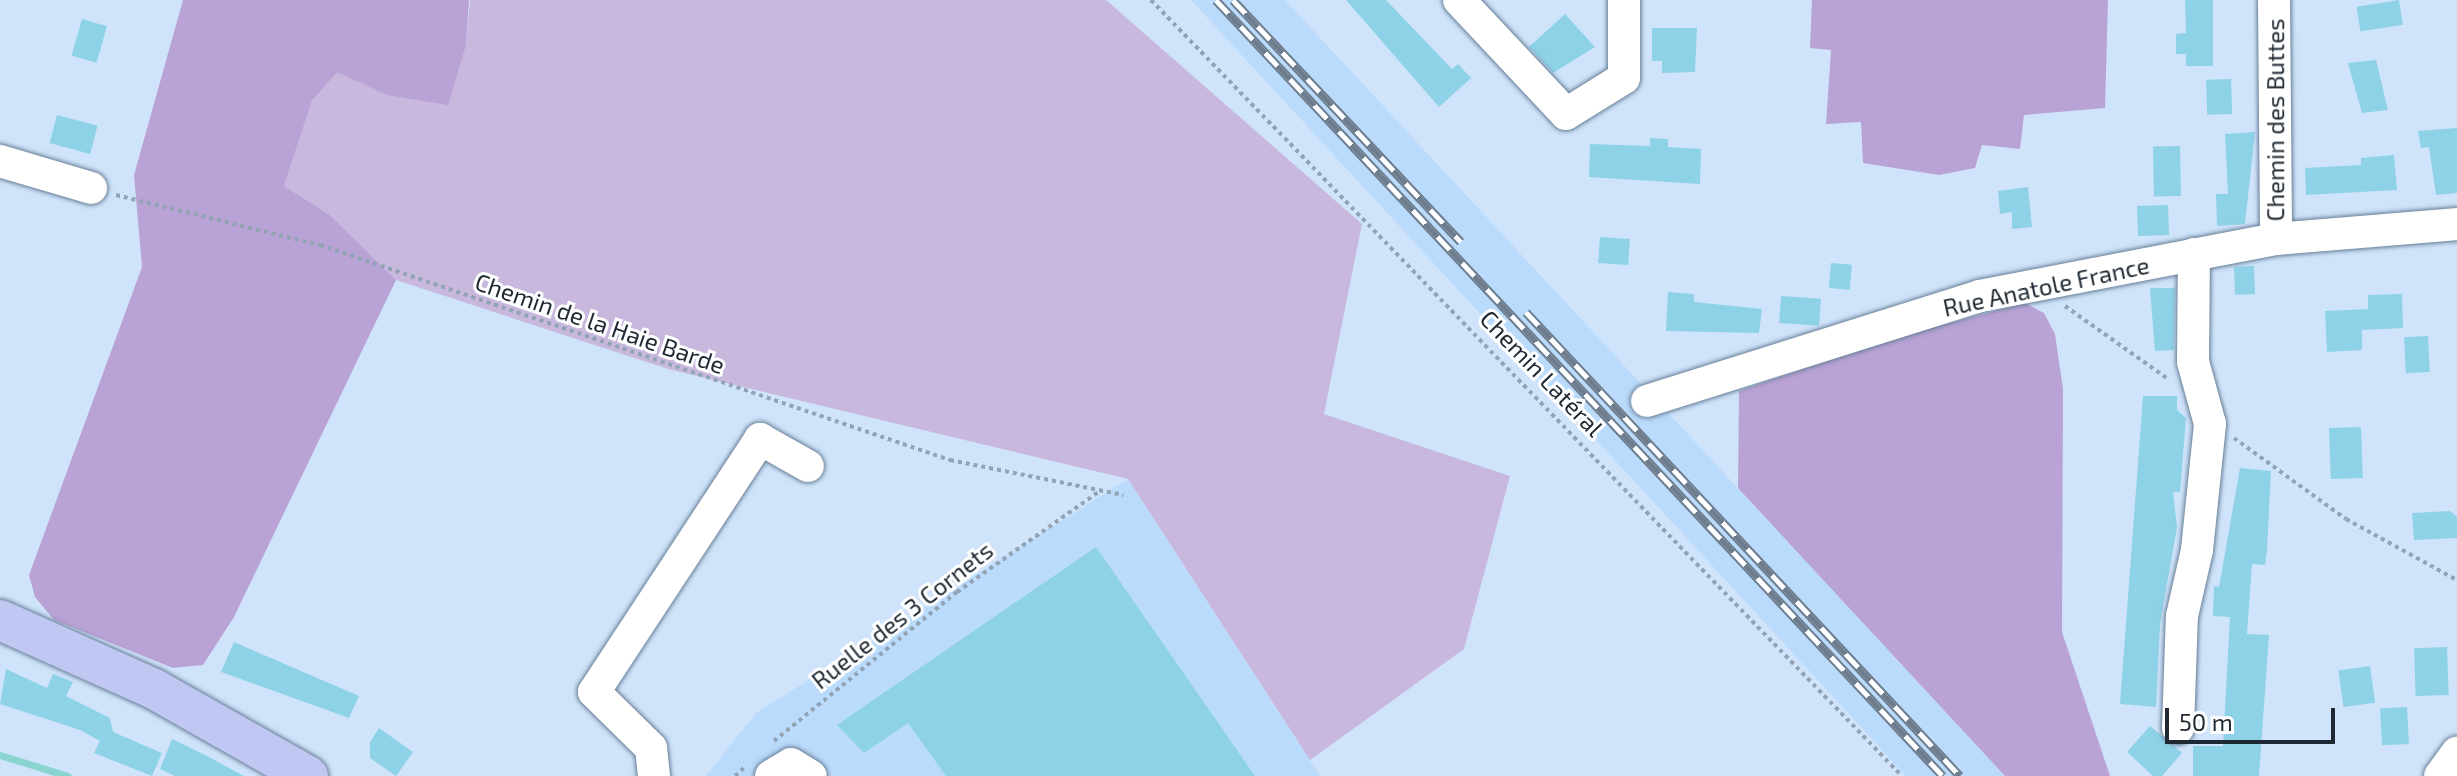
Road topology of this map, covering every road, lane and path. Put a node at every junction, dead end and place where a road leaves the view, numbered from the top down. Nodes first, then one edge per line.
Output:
1 (1151, 0) edge
2 (1459, 0) edge
3 (1624, 0) edge
4 (2274, 0) edge
5 (0, 161) edge
6 (91, 188) joint
7 (2457, 224) edge
8 (2276, 239) junction
9 (2194, 254) junction
10 (2038, 284) junction
11 (2171, 382) dead end
12 (1647, 401) dead end
13 (2210, 424) junction
14 (808, 466) dead end
15 (1098, 492) junction
16 (1123, 495) dead end
17 (2457, 580) edge
18 (0, 620) edge
19 (2178, 728) dead end
20 (2457, 753) edge
21 (766, 759) edge
22 (308, 776) edge
23 (654, 776) edge
24 (735, 776) edge
25 (811, 776) edge
26 (1902, 776) edge
27 (2440, 776) edge

1 - 26 path, Chemin Latéral
2 - 3 street
4 - 8 street, Chemin des Buttes
5 - 6 street
6 - 15 path, Chemin de la Haie Barde
7 - 8 street, Rue Anatole France
8 - 9 street, Rue Anatole France
9 - 10 street, Rue Anatole France
9 - 13 street
10 - 11 path
10 - 12 street, Rue Anatole France
13 - 17 path
13 - 19 street
14 - 23 street
15 - 16 path, Chemin de la Haie Barde
15 - 21 path, Ruelle des 3 Cornets
18 - 22 main road
20 - 27 street
21 - 24 path, Ruelle des 3 Cornets
21 - 25 street

